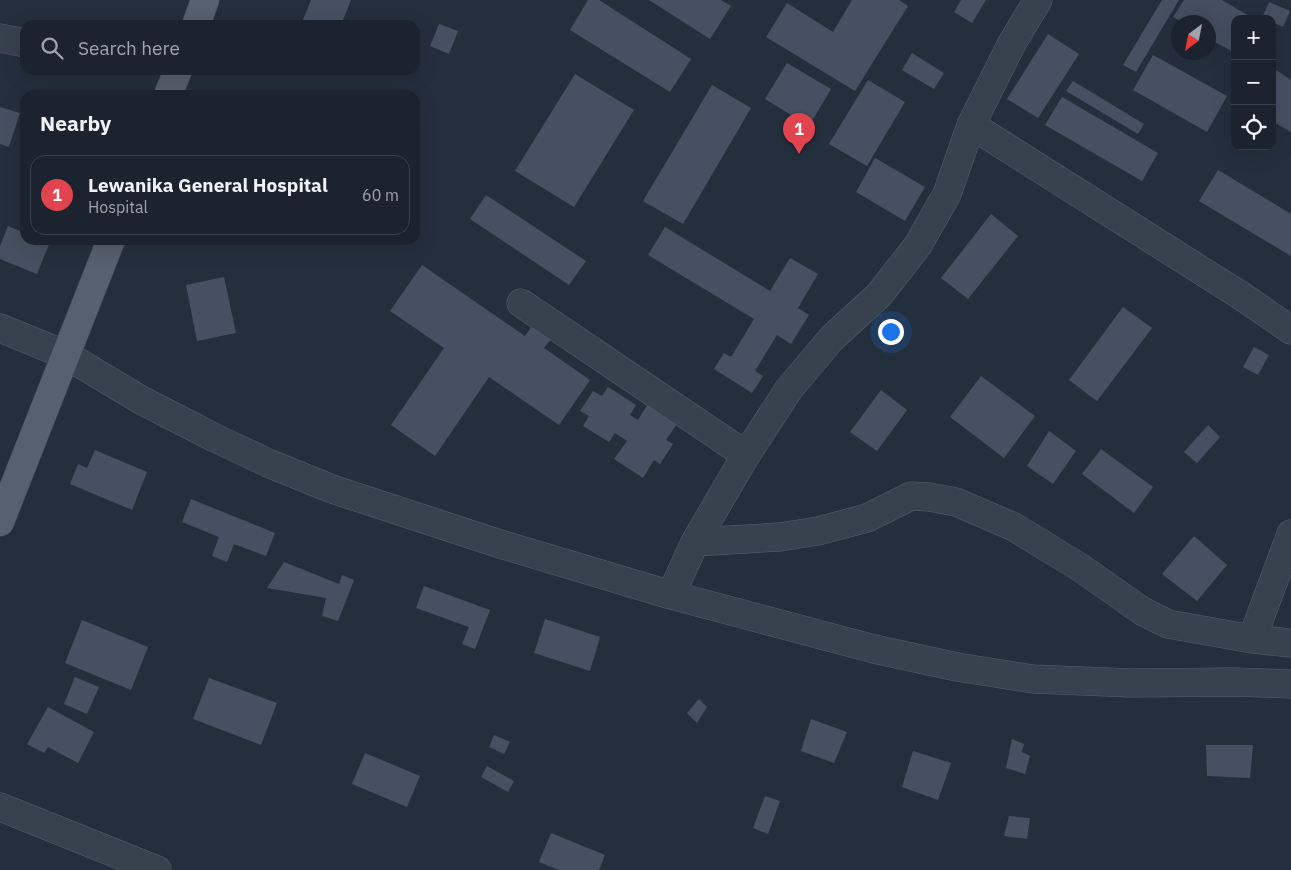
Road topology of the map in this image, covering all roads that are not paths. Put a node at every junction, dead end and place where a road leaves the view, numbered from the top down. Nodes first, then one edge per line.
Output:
1 (206, 0) edge
2 (1038, 0) edge
3 (198, 20) edge
4 (0, 38) edge
5 (20, 42) edge
6 (971, 125) junction
7 (110, 245) edge
8 (521, 303) dead end
9 (0, 328) edge
10 (1291, 330) edge
11 (66, 355) junction
12 (746, 455) junction
13 (0, 522) edge
14 (1291, 534) edge
15 (695, 542) junction
16 (671, 595) junction
17 (1252, 640) junction
18 (1291, 643) edge
19 (1287, 678) edge
20 (0, 807) edge
21 (157, 870) edge

1 - 3 main road
2 - 6 street
4 - 5 street
6 - 10 street
6 - 12 street
7 - 11 main road
8 - 12 street
9 - 11 street
11 - 13 main road
11 - 16 street
12 - 15 street
14 - 17 street
15 - 16 street
15 - 17 street
16 - 19 street
17 - 18 street
20 - 21 street

